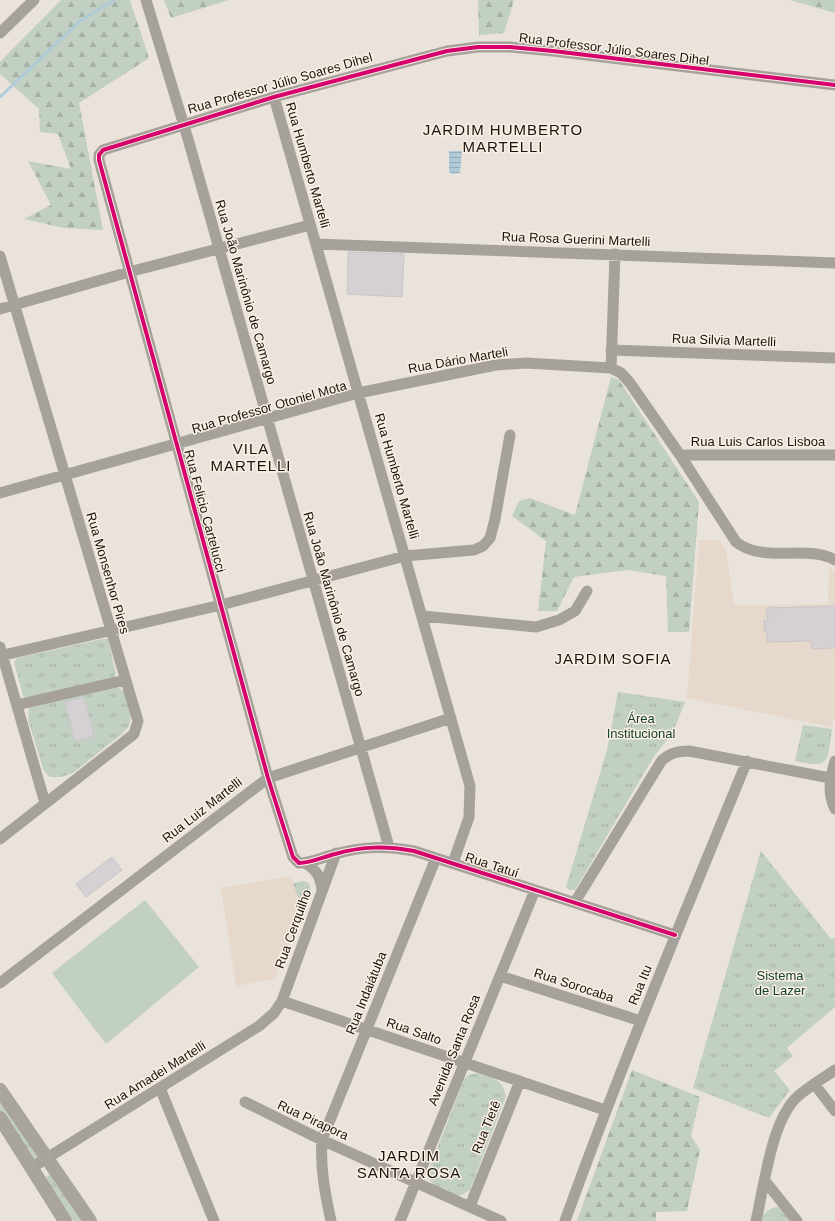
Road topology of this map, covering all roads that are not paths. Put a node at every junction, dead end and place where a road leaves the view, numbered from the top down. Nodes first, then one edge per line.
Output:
1 (34, 0) edge
2 (146, 0) edge
3 (0, 33) edge
4 (835, 85) edge
5 (274, 97) junction
6 (184, 125) junction
7 (99, 160) joint
8 (310, 224) junction
9 (316, 244) junction
10 (219, 249) junction
11 (615, 254) junction
12 (0, 256) edge
13 (835, 262) edge
14 (129, 272) junction
15 (14, 305) junction
16 (0, 309) edge
17 (611, 350) junction
18 (835, 358) edge
19 (611, 368) junction
20 (358, 393) junction
21 (267, 418) junction
22 (510, 435) dead end
23 (176, 444) junction
24 (680, 455) junction
25 (835, 455) edge
26 (65, 475) junction
27 (0, 493) edge
28 (405, 556) junction
29 (835, 560) edge
30 (313, 581) junction
31 (587, 591) dead end
32 (221, 605) junction
33 (423, 616) junction
34 (109, 629) junction
35 (1, 652) edge
36 (125, 680) junction
37 (17, 705) junction
38 (451, 718) junction
39 (360, 747) junction
40 (835, 760) edge
41 (747, 761) junction
42 (268, 778) junction
43 (830, 778) junction
44 (45, 803) junction
45 (835, 809) edge
46 (0, 839) edge
47 (389, 847) junction
48 (336, 853) junction
49 (436, 858) junction
50 (302, 863) junction
51 (453, 863) junction
52 (322, 890) junction
53 (535, 890) junction
54 (575, 902) junction
55 (675, 934) junction
56 (500, 976) junction
57 (0, 983) edge
58 (282, 1001) junction
59 (274, 1013) joint
60 (640, 1022) junction
61 (366, 1029) junction
62 (464, 1062) junction
63 (835, 1070) edge
64 (520, 1081) junction
65 (815, 1085) junction
66 (160, 1088) junction
67 (0, 1090) edge
68 (245, 1102) dead end
69 (606, 1110) junction
70 (835, 1111) edge
71 (0, 1118) edge
72 (322, 1140) junction
73 (48, 1158) junction
74 (31, 1168) junction
75 (765, 1180) junction
76 (415, 1182) junction
77 (470, 1206) junction
78 (65, 1221) edge
79 (90, 1221) edge
80 (214, 1221) edge
81 (331, 1221) edge
82 (400, 1221) edge
83 (501, 1221) edge
84 (565, 1221) edge
85 (756, 1221) edge
86 (797, 1221) edge

1 - 3 street
2 - 6 street, Rua João Marinônio de Camargo
4 - 5 street, Rua Professor Júlio Soares Dihel
5 - 6 street, Rua Professor Júlio Soares Dihel
5 - 8 street, Rua Humberto Martelli
6 - 7 street, Rua Professor Júlio Soares Dihel
6 - 10 street, Rua João Marinônio de Camargo
7 - 14 street, Rua Felicio Cartelucci
8 - 9 street, Rua Humberto Martelli
8 - 10 street
9 - 11 street, Rua Rosa Guerini Martelli
9 - 20 street, Rua Humberto Martelli
10 - 14 street
10 - 21 street, Rua João Marinônio de Camargo
11 - 13 street, Rua Rosa Guerini Martelli
11 - 17 street
12 - 15 street, Rua Monsenhor Pires
14 - 15 street
14 - 23 street, Rua Felicio Cartelucci
15 - 16 street
15 - 26 street, Rua Monsenhor Pires
17 - 18 street, Rua Silvia Martelli
17 - 19 street
19 - 20 street, Rua Dário Marteli
19 - 24 street
20 - 21 street, Rua Professor Otoniel Mota
20 - 28 street, Rua Humberto Martelli
21 - 23 street, Rua Professor Otoniel Mota
21 - 30 street, Rua João Marinônio de Camargo
22 - 28 street
23 - 26 street, Rua Professor Otoniel Mota
23 - 32 street, Rua Felicio Cartelucci
24 - 25 street, Rua Luis Carlos Lisboa
24 - 29 street
26 - 27 street, Rua Professor Otoniel Mota
26 - 34 street, Rua Monsenhor Pires
28 - 30 street
28 - 33 street, Rua Humberto Martelli
30 - 32 street
30 - 39 street, Rua João Marinônio de Camargo
31 - 33 street
32 - 34 street
32 - 42 street, Rua Felicio Cartelucci
33 - 38 street, Rua Humberto Martelli
34 - 35 street
34 - 36 street, Rua Monsenhor Pires
35 - 37 street
36 - 37 street
36 - 44 street, Rua Monsenhor Pires
37 - 44 street
38 - 39 street, Rua Luiz Martelli
38 - 51 street, Rua Humberto Martelli
39 - 42 street, Rua Luiz Martelli
39 - 47 street, Rua João Marinônio de Camargo
40 - 43 street
41 - 43 street
41 - 54 street
41 - 55 street, Rua Itu
42 - 50 street, Rua Felicio Cartelucci
42 - 57 street, Rua Luiz Martelli
43 - 45 street
44 - 46 street, Rua Monsenhor Pires
47 - 48 street, Rua Tatuí
47 - 49 street, Rua Tatuí
48 - 50 street, Rua Tatuí
48 - 52 street, Rua Cerquilho
49 - 51 street, Rua Tatuí
49 - 61 street, Rua Indaiátuba
50 - 52 street, Rua Felicio Cartelucci
51 - 53 street, Rua Tatuí
52 - 58 street, Rua Cerquilho
53 - 54 street, Rua Tatuí
53 - 56 street, Avenida Santa Rosa
54 - 55 street, Rua Tatuí
55 - 60 street, Rua Itu
56 - 60 street, Rua Sorocaba
56 - 62 street, Avenida Santa Rosa
58 - 59 street, Rua Cerquilho
58 - 61 street, Rua Salto
59 - 66 street, Rua Amadei Martelli
60 - 69 street, Rua Itu
61 - 62 street, Rua Salto
61 - 72 street, Rua Indaiátuba
62 - 64 street, Rua Salto
62 - 76 street, Avenida Santa Rosa
63 - 65 street
64 - 69 street, Rua Salto
64 - 77 street, Rua Tietê
65 - 70 street
65 - 75 street
66 - 73 street, Rua Amadei Martelli
66 - 80 street
67 - 73 main road
68 - 72 street, Rua Pirapora
69 - 84 street, Rua Itu
71 - 74 main road
72 - 76 street, Rua Pirapora
72 - 81 street, Rua Indaiátuba
73 - 74 street, Rua Amadei Martelli
73 - 79 main road
74 - 78 main road
75 - 85 street
75 - 86 street
76 - 77 street, Rua Pirapora
76 - 82 street, Avenida Santa Rosa
77 - 83 street, Rua Pirapora

